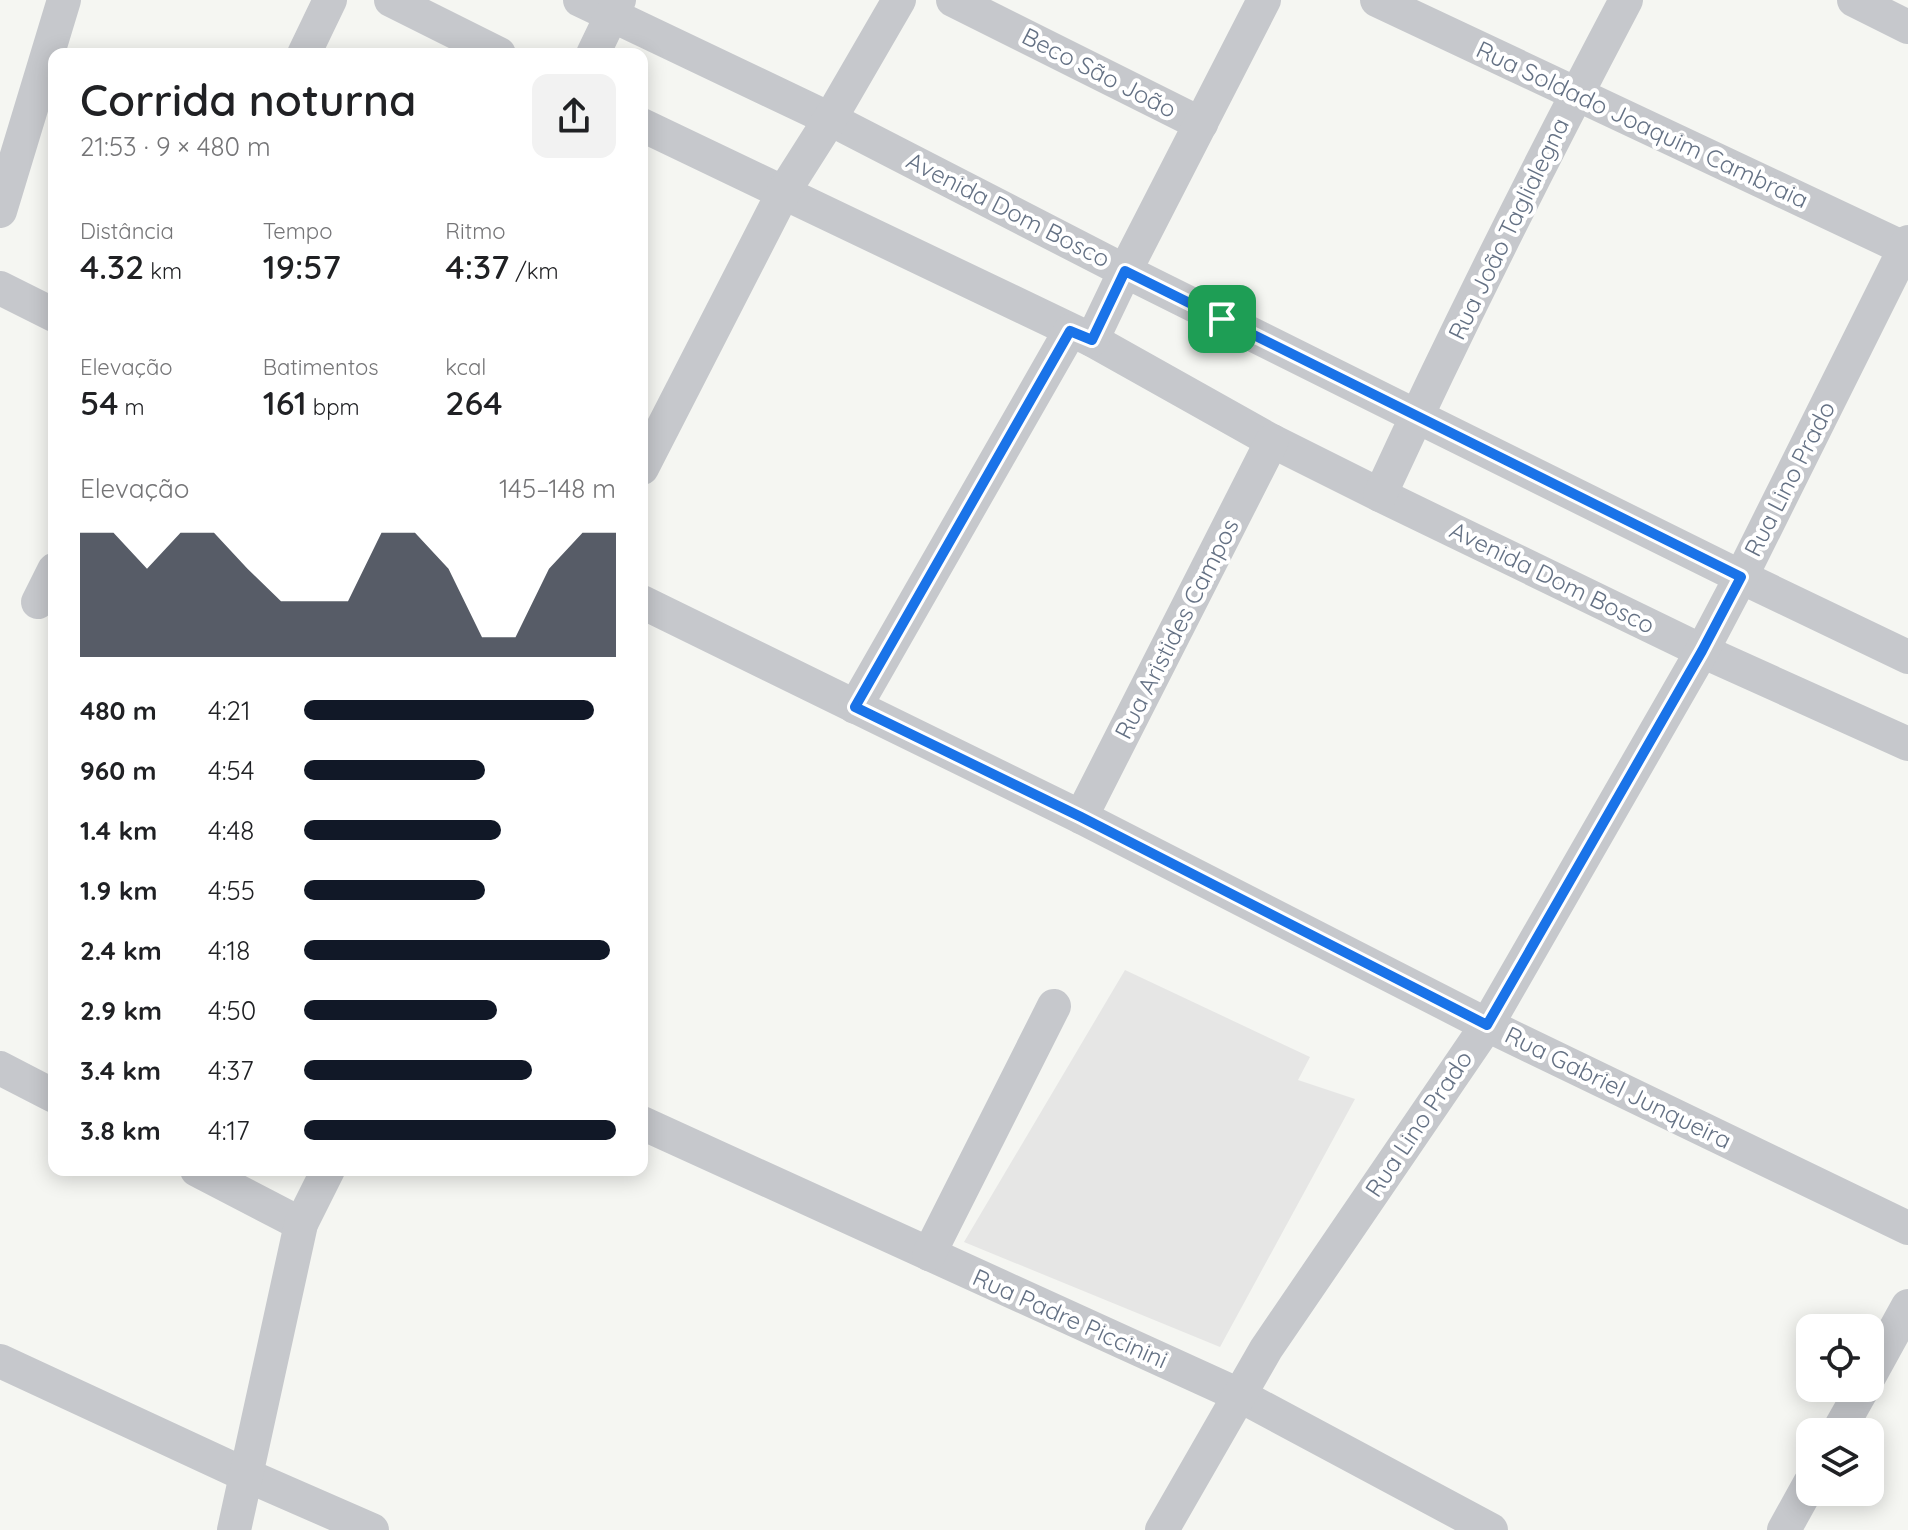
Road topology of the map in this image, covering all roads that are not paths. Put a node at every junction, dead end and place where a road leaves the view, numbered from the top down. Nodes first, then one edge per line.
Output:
1 (64, 0) edge
2 (330, 0) edge
3 (391, 0) edge
4 (580, 0) edge
5 (899, 0) edge
6 (953, 0) edge
7 (1264, 0) edge
8 (1377, 0) edge
9 (1626, 0) edge
10 (1854, 0) edge
11 (615, 8) edge
12 (1908, 27) edge
13 (49, 48) edge
14 (307, 48) edge
15 (487, 48) edge
16 (596, 48) edge
17 (48, 53) edge
18 (1576, 94) junction
19 (830, 119) junction
20 (1201, 124) junction
21 (648, 128) edge
22 (783, 193) junction
23 (0, 211) edge
24 (1907, 246) edge
25 (1125, 271) junction
26 (0, 288) edge
27 (48, 312) edge
28 (1081, 336) junction
29 (1416, 416) junction
30 (1272, 441) junction
31 (648, 456) edge
32 (1380, 495) junction
33 (1741, 577) junction
34 (48, 582) edge
35 (38, 602) dead end
36 (648, 605) edge
37 (1702, 651) junction
38 (1908, 657) edge
39 (855, 707) junction
40 (1908, 744) edge
41 (1081, 817) junction
42 (1054, 1006) dead end
43 (1487, 1025) junction
44 (0, 1068) edge
45 (48, 1093) edge
46 (648, 1126) edge
47 (209, 1176) edge
48 (325, 1176) edge
49 (301, 1224) junction
50 (1908, 1228) edge
51 (929, 1254) junction
52 (1908, 1306) edge
53 (1884, 1350) edge
54 (0, 1361) edge
55 (1239, 1395) junction
56 (246, 1475) junction
57 (1797, 1506) edge
58 (234, 1530) edge
59 (372, 1530) edge
60 (1162, 1530) edge
61 (1491, 1530) edge
62 (1784, 1530) edge

1 - 13 street
2 - 14 street
3 - 15 street
4 - 11 street, Avenida Dom Bosco
5 - 19 street
6 - 20 street, Beco São João
7 - 20 street
8 - 18 street, Rua Soldado Joaquim Cambraia
9 - 18 street, Rua João Taglialegna
10 - 12 street
11 - 16 street
11 - 19 street, Avenida Dom Bosco
17 - 23 street
18 - 24 street, Rua Soldado Joaquim Cambraia
18 - 29 street, Rua João Taglialegna
19 - 22 street
19 - 25 street, Avenida Dom Bosco
20 - 25 street
21 - 22 street, Avenida Dom Bosco
22 - 28 street, Avenida Dom Bosco
22 - 31 street
24 - 33 street, Rua Lino Prado
25 - 28 street
25 - 29 street, Avenida Dom Bosco
26 - 27 street
28 - 30 street, Avenida Dom Bosco
28 - 39 street
29 - 32 street, Rua João Taglialegna
29 - 33 street, Avenida Dom Bosco
30 - 32 street, Avenida Dom Bosco
30 - 41 street, Rua Aristides Campos
32 - 37 street, Avenida Dom Bosco
33 - 37 street, Rua Lino Prado
33 - 38 street, Avenida Dom Bosco
34 - 35 street
36 - 39 street, Rua Gabriel Junqueira
37 - 40 street, Avenida Dom Bosco
37 - 43 street, Rua Lino Prado
39 - 41 street, Rua Gabriel Junqueira
41 - 43 street, Rua Gabriel Junqueira
42 - 51 street
43 - 50 street, Rua Gabriel Junqueira
43 - 55 street, Rua Lino Prado
44 - 45 street
46 - 51 street, Rua Padre Piccinini
47 - 49 street
48 - 49 street
49 - 56 street
51 - 55 street, Rua Padre Piccinini
52 - 53 street
54 - 56 street
55 - 60 street, Rua Lino Prado
55 - 61 street, Rua Padre Piccinini
56 - 58 street
56 - 59 street
57 - 62 street

